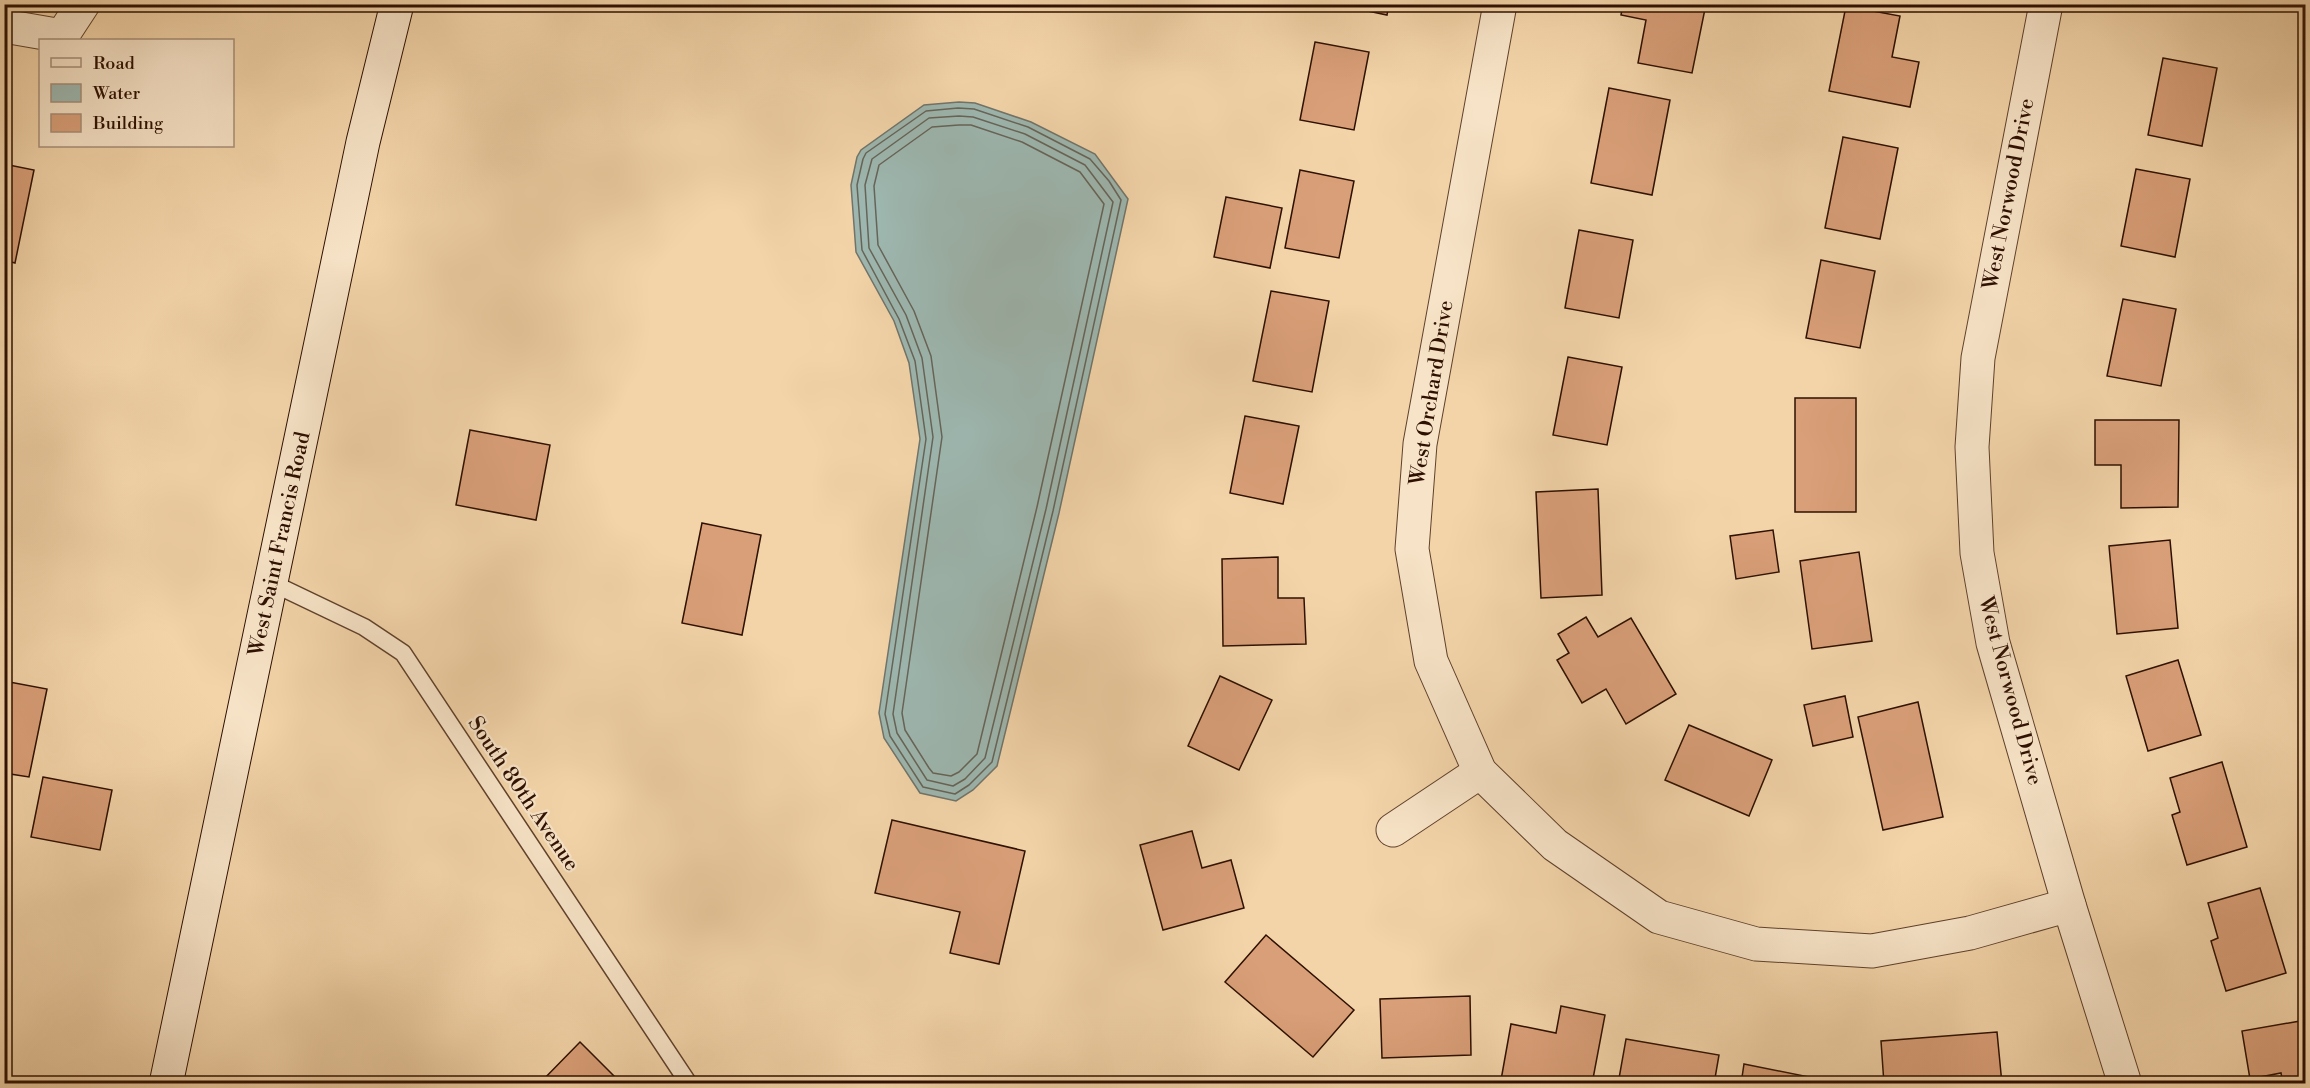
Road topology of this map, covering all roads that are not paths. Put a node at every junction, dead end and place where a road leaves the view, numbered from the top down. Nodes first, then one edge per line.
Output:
1 (83, 4) edge
2 (397, 4) edge
3 (1500, 4) edge
4 (2046, 4) edge
5 (4, 26) edge
6 (272, 583) junction
7 (1480, 772) junction
8 (1393, 830) dead end
9 (2069, 905) junction
10 (166, 1083) edge
11 (688, 1083) edge
12 (2125, 1083) edge

1 - 5 street
2 - 6 street, West Saint Francis Road
3 - 7 street, West Orchard Drive
4 - 9 street, West Norwood Drive
6 - 10 street, West Saint Francis Road
6 - 11 lane, South 80th Avenue
7 - 8 street
7 - 9 street, West Orchard Drive
9 - 12 street, West Norwood Drive

